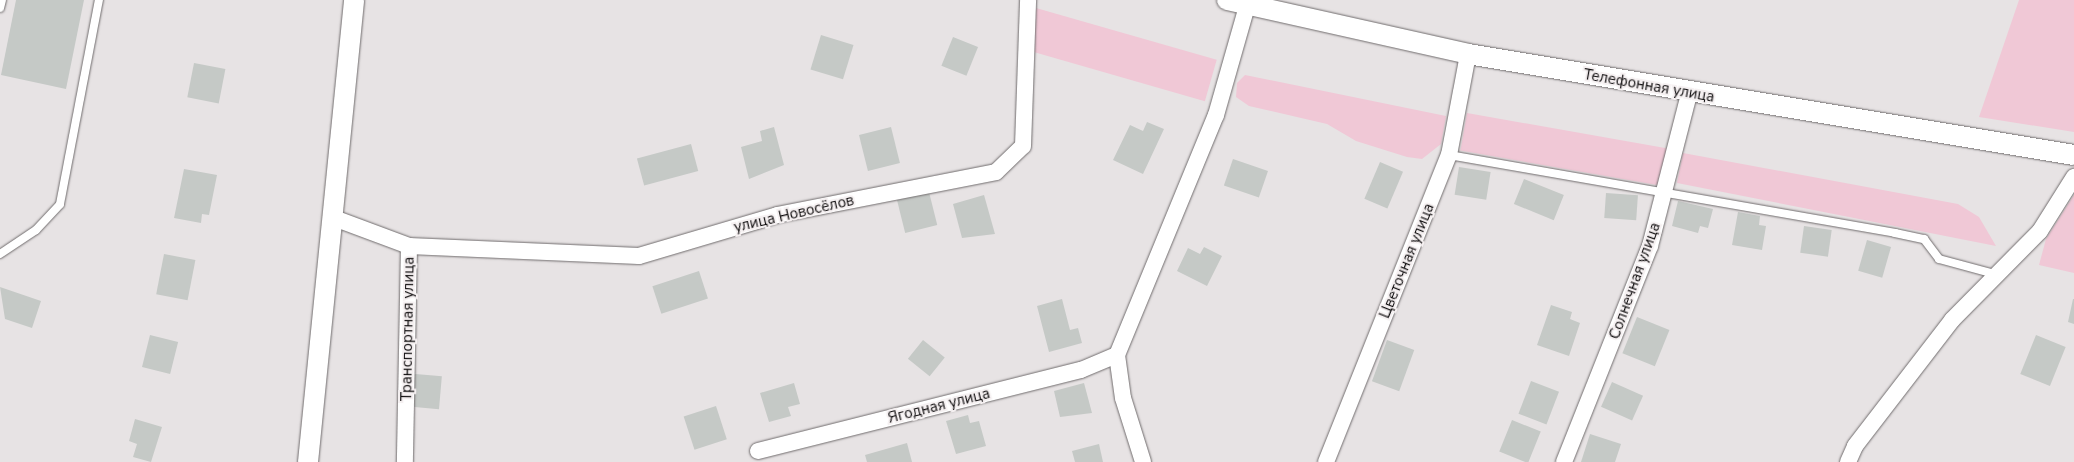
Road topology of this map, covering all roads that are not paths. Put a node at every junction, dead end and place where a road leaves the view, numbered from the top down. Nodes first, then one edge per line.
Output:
1 (2, 0) edge
2 (99, 0) edge
3 (354, 0) edge
4 (1028, 0) edge
5 (1227, 0) edge
6 (1247, 6) junction
7 (0, 8) edge
8 (1468, 54) junction
9 (1689, 94) junction
10 (1449, 155) junction
11 (2074, 155) edge
12 (2074, 177) edge
13 (1666, 192) junction
14 (334, 218) junction
15 (409, 246) junction
16 (0, 254) edge
17 (1995, 274) junction
18 (1117, 355) junction
19 (758, 451) dead end
20 (308, 462) edge
21 (405, 462) edge
22 (1143, 462) edge
23 (1326, 462) edge
24 (1564, 462) edge
25 (1848, 462) edge

1 - 7 lane
2 - 16 lane
3 - 14 street
4 - 15 street, улица Новосёлов
5 - 6 street, Телефонная улица
6 - 8 street, Телефонная улица
6 - 18 street
8 - 9 street, Телефонная улица
8 - 10 street, Цветочная улица
9 - 11 street, Телефонная улица
9 - 13 street, Солнечная улица
10 - 13 lane
10 - 23 street, Цветочная улица
12 - 17 street
13 - 17 lane
13 - 24 street, Солнечная улица
14 - 15 street, Транспортная улица
14 - 20 street
15 - 21 street, Транспортная улица
17 - 25 street
18 - 19 street, Ягодная улица
18 - 22 street

